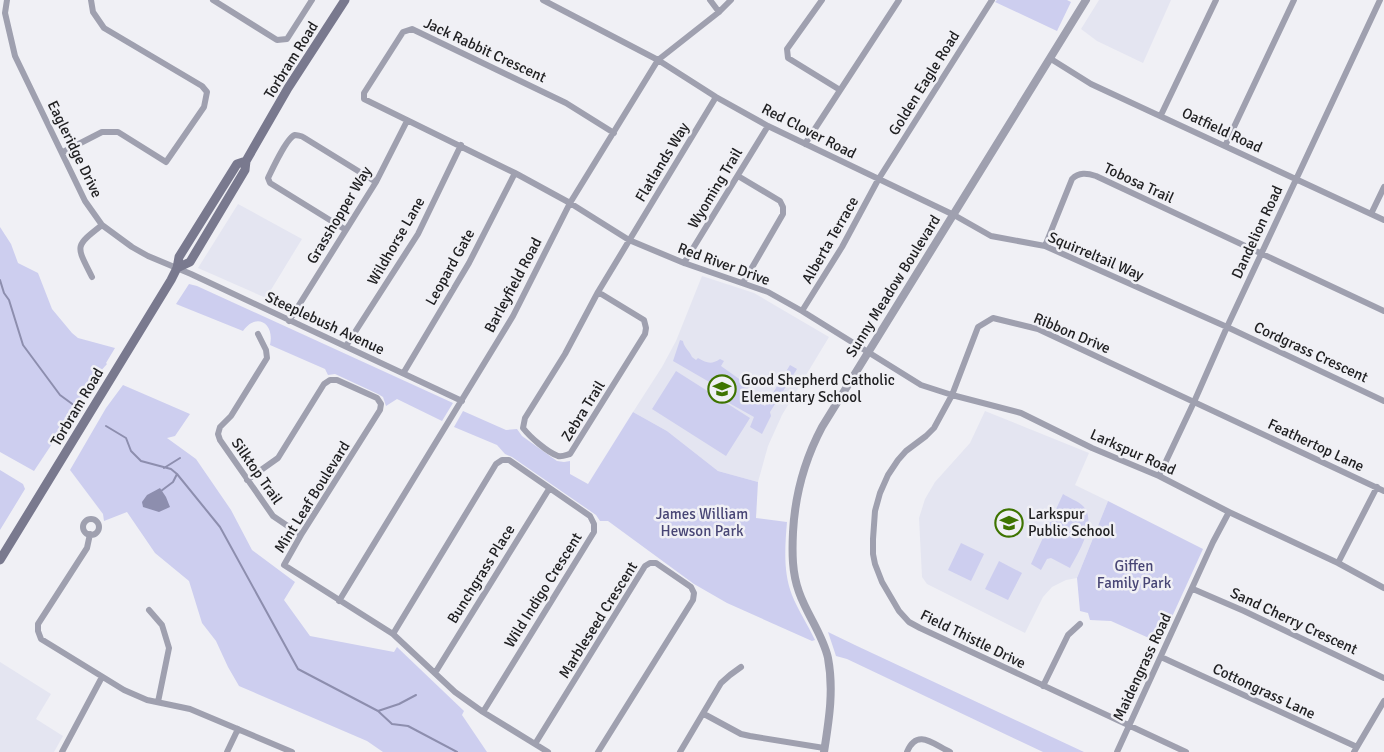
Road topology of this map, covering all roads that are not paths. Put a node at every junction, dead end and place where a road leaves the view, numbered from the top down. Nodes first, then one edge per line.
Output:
1 (7, 0) edge
2 (91, 0) edge
3 (213, 0) edge
4 (312, 0) edge
5 (345, 0) edge
6 (543, 0) edge
7 (710, 0) edge
8 (731, 0) edge
9 (822, 0) edge
10 (899, 0) edge
11 (992, 0) edge
12 (1086, 0) edge
13 (1216, 0) edge
14 (1294, 0) edge
15 (1380, 0) edge
16 (719, 12) junction
17 (3, 13) edge
18 (1051, 59) junction
19 (658, 60) junction
20 (840, 90) junction
21 (716, 97) junction
22 (1161, 115) junction
23 (407, 121) junction
24 (768, 126) junction
25 (614, 133) junction
26 (805, 144) junction
27 (461, 145) junction
28 (1226, 146) junction
29 (63, 152) junction
30 (515, 173) junction
31 (738, 176) junction
32 (1296, 178) junction
33 (878, 180) junction
34 (376, 182) junction
35 (1384, 187) edge
36 (570, 204) junction
37 (1371, 214) junction
38 (954, 215) junction
39 (1384, 220) edge
40 (102, 224) junction
41 (346, 230) junction
42 (629, 240) junction
43 (1045, 246) junction
44 (1261, 254) junction
45 (684, 263) junction
46 (177, 268) junction
47 (92, 276) dead end
48 (743, 283) junction
49 (598, 292) junction
50 (802, 311) junction
51 (1384, 311) edge
52 (289, 320) junction
53 (1227, 327) junction
54 (258, 334) dead end
55 (346, 346) junction
56 (868, 353) junction
57 (404, 372) junction
58 (952, 396) junction
59 (462, 401) junction
60 (1384, 401) edge
61 (1194, 402) junction
62 (1158, 476) junction
63 (247, 480) junction
64 (1377, 487) junction
65 (549, 489) junction
66 (1384, 491) edge
67 (1229, 512) junction
68 (90, 534) dead end
69 (301, 535) junction
70 (0, 560) edge
71 (1338, 563) junction
72 (1384, 588) edge
73 (1193, 589) junction
74 (339, 601) junction
75 (149, 610) dead end
76 (1080, 624) dead end
77 (392, 634) junction
78 (1161, 657) junction
79 (742, 667) dead end
80 (435, 673) junction
81 (102, 677) junction
82 (1384, 678) edge
83 (1043, 686) junction
84 (1384, 701) edge
85 (158, 702) junction
86 (483, 712) junction
87 (704, 714) junction
88 (1129, 726) junction
89 (238, 729) junction
90 (535, 744) junction
91 (824, 750) edge
92 (1355, 750) edge
93 (63, 752) edge
94 (227, 752) edge
95 (292, 752) edge
96 (548, 752) edge
97 (598, 752) edge
98 (680, 752) edge
99 (907, 752) edge
100 (950, 752) edge
101 (1117, 752) edge
102 (1186, 752) edge

1 - 17 street, Eagleridge Drive
2 - 29 street
3 - 4 street
5 - 46 main road, Torbram Road
6 - 19 street, Red Clover Road
7 - 16 street
8 - 16 street, Barleyfield Road
9 - 20 street
10 - 20 street
11 - 33 street, Golden Eagle Road
12 - 18 street, Sunny Meadow Boulevard
13 - 22 street
14 - 28 street
15 - 32 street, Dandelion Road
16 - 19 street, Barleyfield Road
17 - 29 street, Eagleridge Drive
18 - 22 street, Oatfield Road
18 - 38 street, Sunny Meadow Boulevard
19 - 21 street, Red Clover Road
19 - 25 street, Barleyfield Road
20 - 26 street
21 - 24 street, Red Clover Road
21 - 42 street, Flatlands Way
22 - 28 street, Oatfield Road
23 - 25 street, Jack Rabbit Crescent
23 - 27 street, Jack Rabbit Crescent
23 - 34 street, Grasshopper Way
24 - 26 street, Red Clover Road
24 - 31 street, Wyoming Trail
25 - 36 street, Barleyfield Road
26 - 33 street, Red Clover Road
27 - 30 street, Jack Rabbit Crescent
27 - 55 street, Wildhorse Lane
28 - 32 street, Oatfield Road
29 - 40 street, Eagleridge Drive
30 - 36 street, Jack Rabbit Crescent
30 - 57 street, Leopard Gate
31 - 45 street, Wyoming Trail
31 - 48 street
32 - 37 street, Oatfield Road
32 - 44 street, Dandelion Road
33 - 38 street, Red Clover Road
33 - 50 street, Alberta Terrace
34 - 41 street, Grasshopper Way
34 - 41 street
35 - 37 street
36 - 42 street, Red River Drive
36 - 59 street, Barleyfield Road
37 - 39 street, Oatfield Road
38 - 43 street, Squirreltail Way
38 - 56 street, Sunny Meadow Boulevard
40 - 46 street, Eagleridge Drive
40 - 47 street
41 - 52 street, Grasshopper Way
42 - 45 street, Red River Drive
42 - 49 street, Zebra Trail
43 - 44 street, Tobosa Trail
43 - 53 street, Squirreltail Way
44 - 51 street
44 - 53 street, Dandelion Road
45 - 48 street, Red River Drive
46 - 52 street, Steeplebush Avenue
46 - 70 main road, Torbram Road
48 - 50 street, Red River Drive
49 - 49 street, Zebra Trail
50 - 56 street, Red River Drive
52 - 55 street, Steeplebush Avenue
53 - 60 street, Cordgrass Crescent
53 - 61 street, Dandelion Road
54 - 63 street, Silktop Trail
55 - 57 street, Steeplebush Avenue
56 - 58 street, Larkspur Road
56 - 91 street, Sunny Meadow Boulevard
57 - 59 street, Steeplebush Avenue
58 - 61 street, Ribbon Drive
58 - 62 street, Larkspur Road
58 - 83 street, Field Thistle Drive
59 - 74 street, Barleyfield Road
61 - 62 street, Dandelion Road
61 - 64 street, Feathertop Lane
62 - 67 street, Larkspur Road
63 - 69 street, Silktop Trail
63 - 69 street, Mint Leaf Boulevard
64 - 66 street
64 - 71 street, Feathertop Lane
65 - 77 street, Wild Indigo Crescent
65 - 80 street, Bunchgrass Place
65 - 86 street, Wild Indigo Crescent
67 - 71 street, Larkspur Road
67 - 73 street, Maidengrass Road
68 - 81 street
69 - 74 street, Mint Leaf Boulevard
71 - 72 street, Larkspur Road
73 - 78 street, Maidengrass Road
73 - 82 street, Sand Cherry Crescent
74 - 77 street, Mint Leaf Boulevard
75 - 85 street
76 - 83 street
77 - 80 street, Mint Leaf Boulevard
78 - 88 street, Maidengrass Road
78 - 92 street, Cottongrass Lane
79 - 87 street
80 - 86 street, Mint Leaf Boulevard
81 - 85 street
81 - 93 street
83 - 88 street, Field Thistle Drive
84 - 92 street
85 - 89 street
86 - 90 street, Mint Leaf Boulevard
87 - 91 street
87 - 98 street
88 - 101 street, Maidengrass Road
88 - 102 street
89 - 94 street
89 - 95 street
90 - 96 street, Mint Leaf Boulevard
90 - 97 street, Marbleseed Crescent
99 - 100 street

